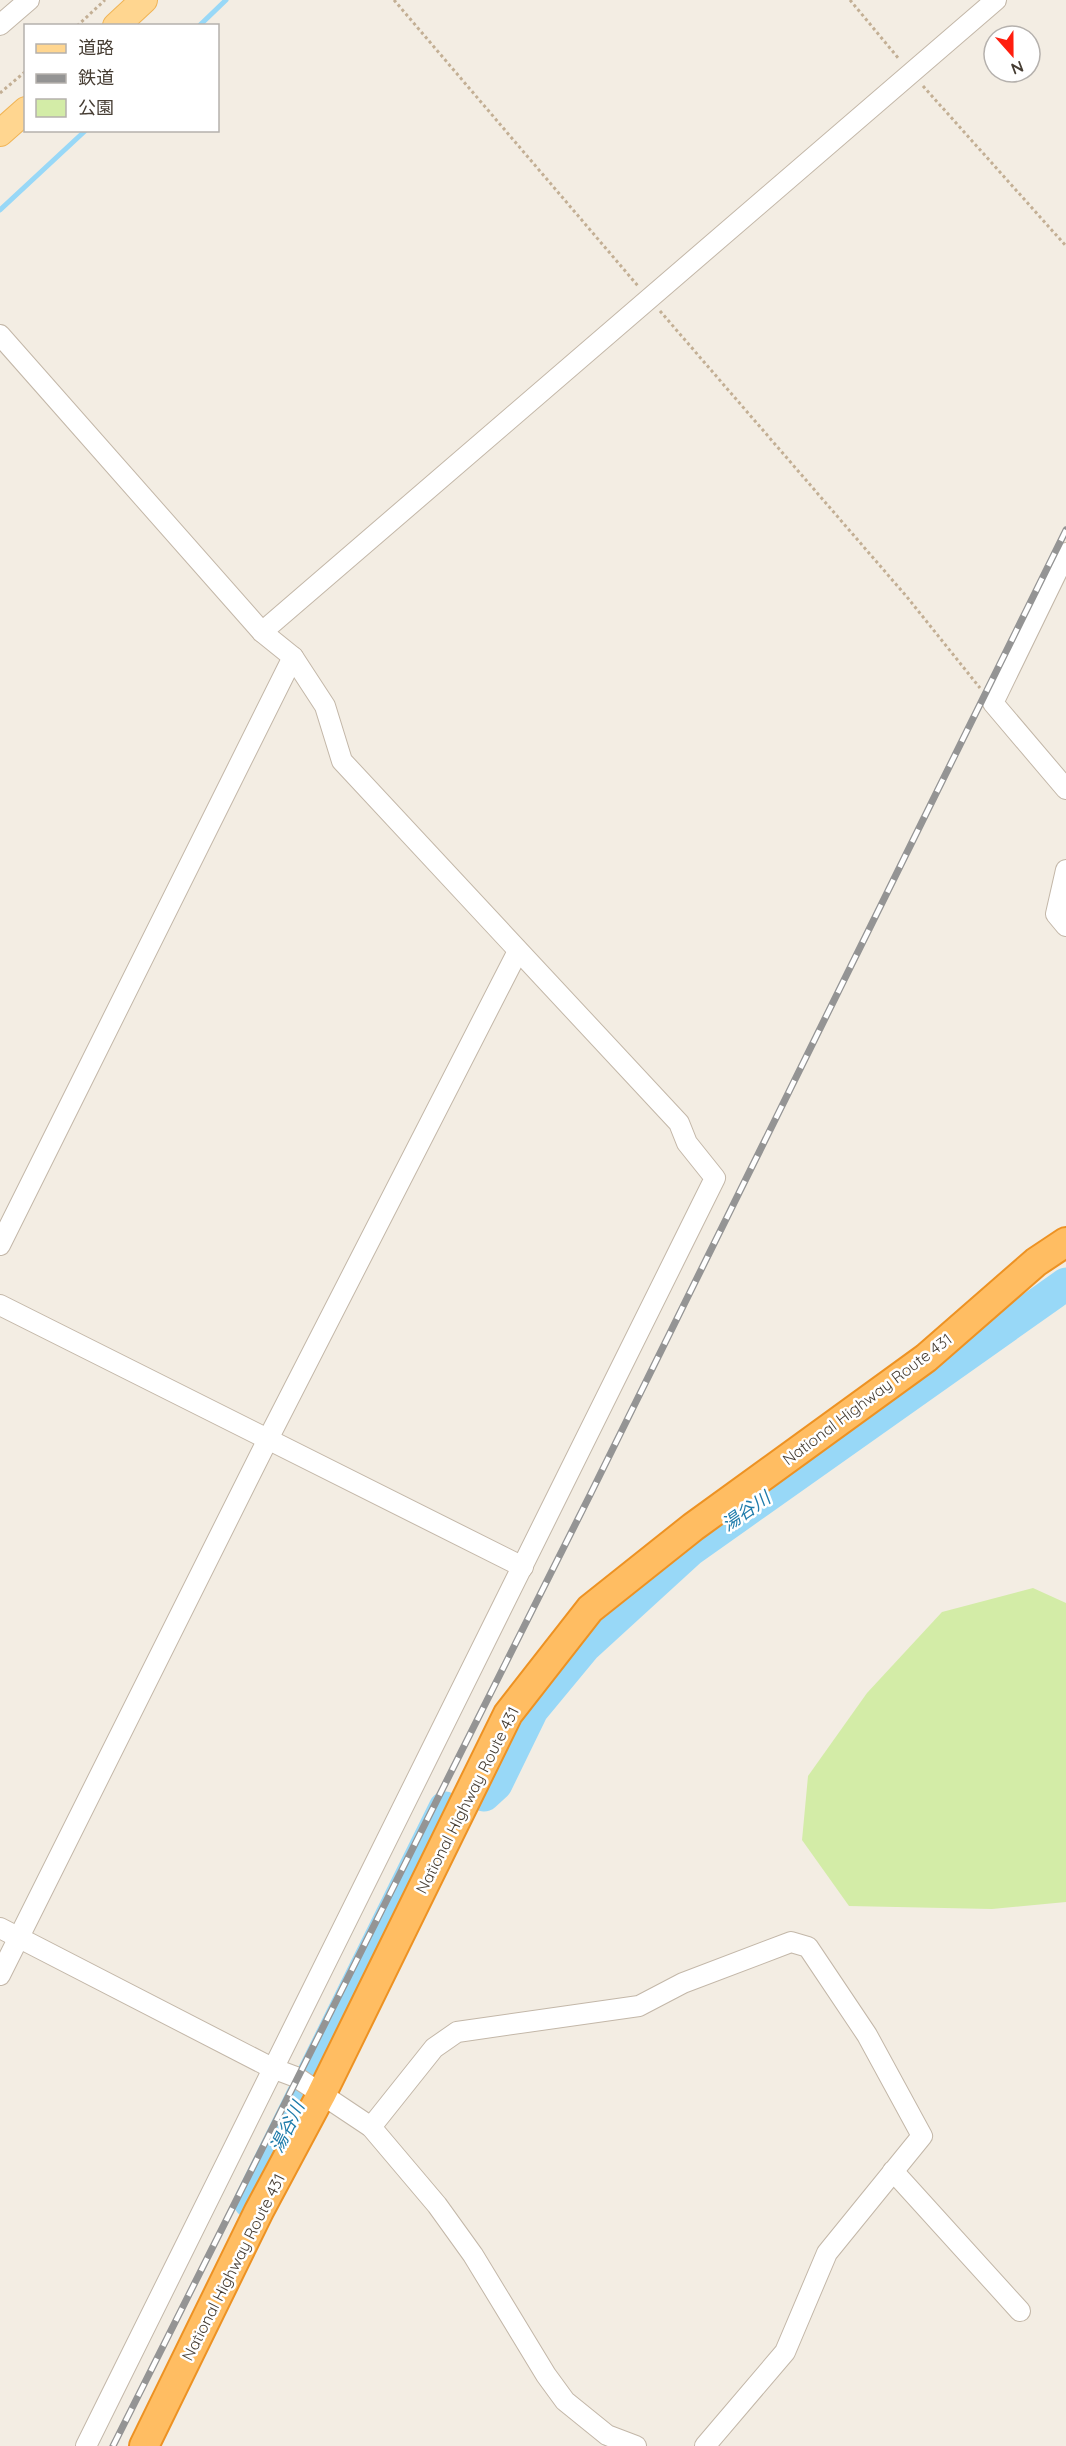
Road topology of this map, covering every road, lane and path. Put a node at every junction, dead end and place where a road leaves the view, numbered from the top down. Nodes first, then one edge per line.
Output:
1 (29, 0) edge
2 (105, 0) edge
3 (144, 0) edge
4 (394, 0) edge
5 (850, 0) edge
6 (996, 0) edge
7 (78, 24) edge
8 (118, 24) edge
9 (0, 25) edge
10 (24, 73) edge
11 (911, 73) junction
12 (0, 93) edge
13 (24, 112) edge
14 (0, 133) edge
15 (1066, 246) edge
16 (648, 297) junction
17 (0, 335) edge
18 (1066, 553) edge
19 (262, 632) junction
20 (293, 657) junction
21 (993, 703) junction
22 (1066, 789) edge
23 (1066, 870) edge
24 (1066, 926) edge
25 (518, 951) junction
26 (1066, 1242) edge
27 (0, 1245) edge
28 (0, 1305) edge
29 (268, 1439) junction
30 (522, 1567) junction
31 (0, 1928) edge
32 (19, 1938) junction
33 (0, 1975) edge
34 (272, 2068) junction
35 (321, 2095) junction
36 (371, 2127) junction
37 (894, 2170) junction
38 (1020, 2311) dead end
39 (86, 2446) edge
40 (144, 2446) edge
41 (636, 2446) edge
42 (705, 2446) edge

1 - 9 street
2 - 7 path
3 - 8 main road
4 - 16 path
5 - 11 path
6 - 11 street
10 - 12 path
11 - 15 path
11 - 16 street
13 - 14 main road
16 - 19 street
16 - 21 path
17 - 19 street
18 - 21 street
19 - 20 street
20 - 25 street
20 - 27 street
21 - 22 street
23 - 24 street
25 - 29 street
25 - 30 street
26 - 35 highway, National Highway Route 431
28 - 29 street
29 - 30 street
29 - 32 street
30 - 34 street
31 - 32 street
32 - 33 street
32 - 34 street
34 - 35 street
34 - 39 street
35 - 36 street
35 - 40 highway, National Highway Route 431
36 - 37 street
36 - 41 street
37 - 38 street
37 - 42 street

